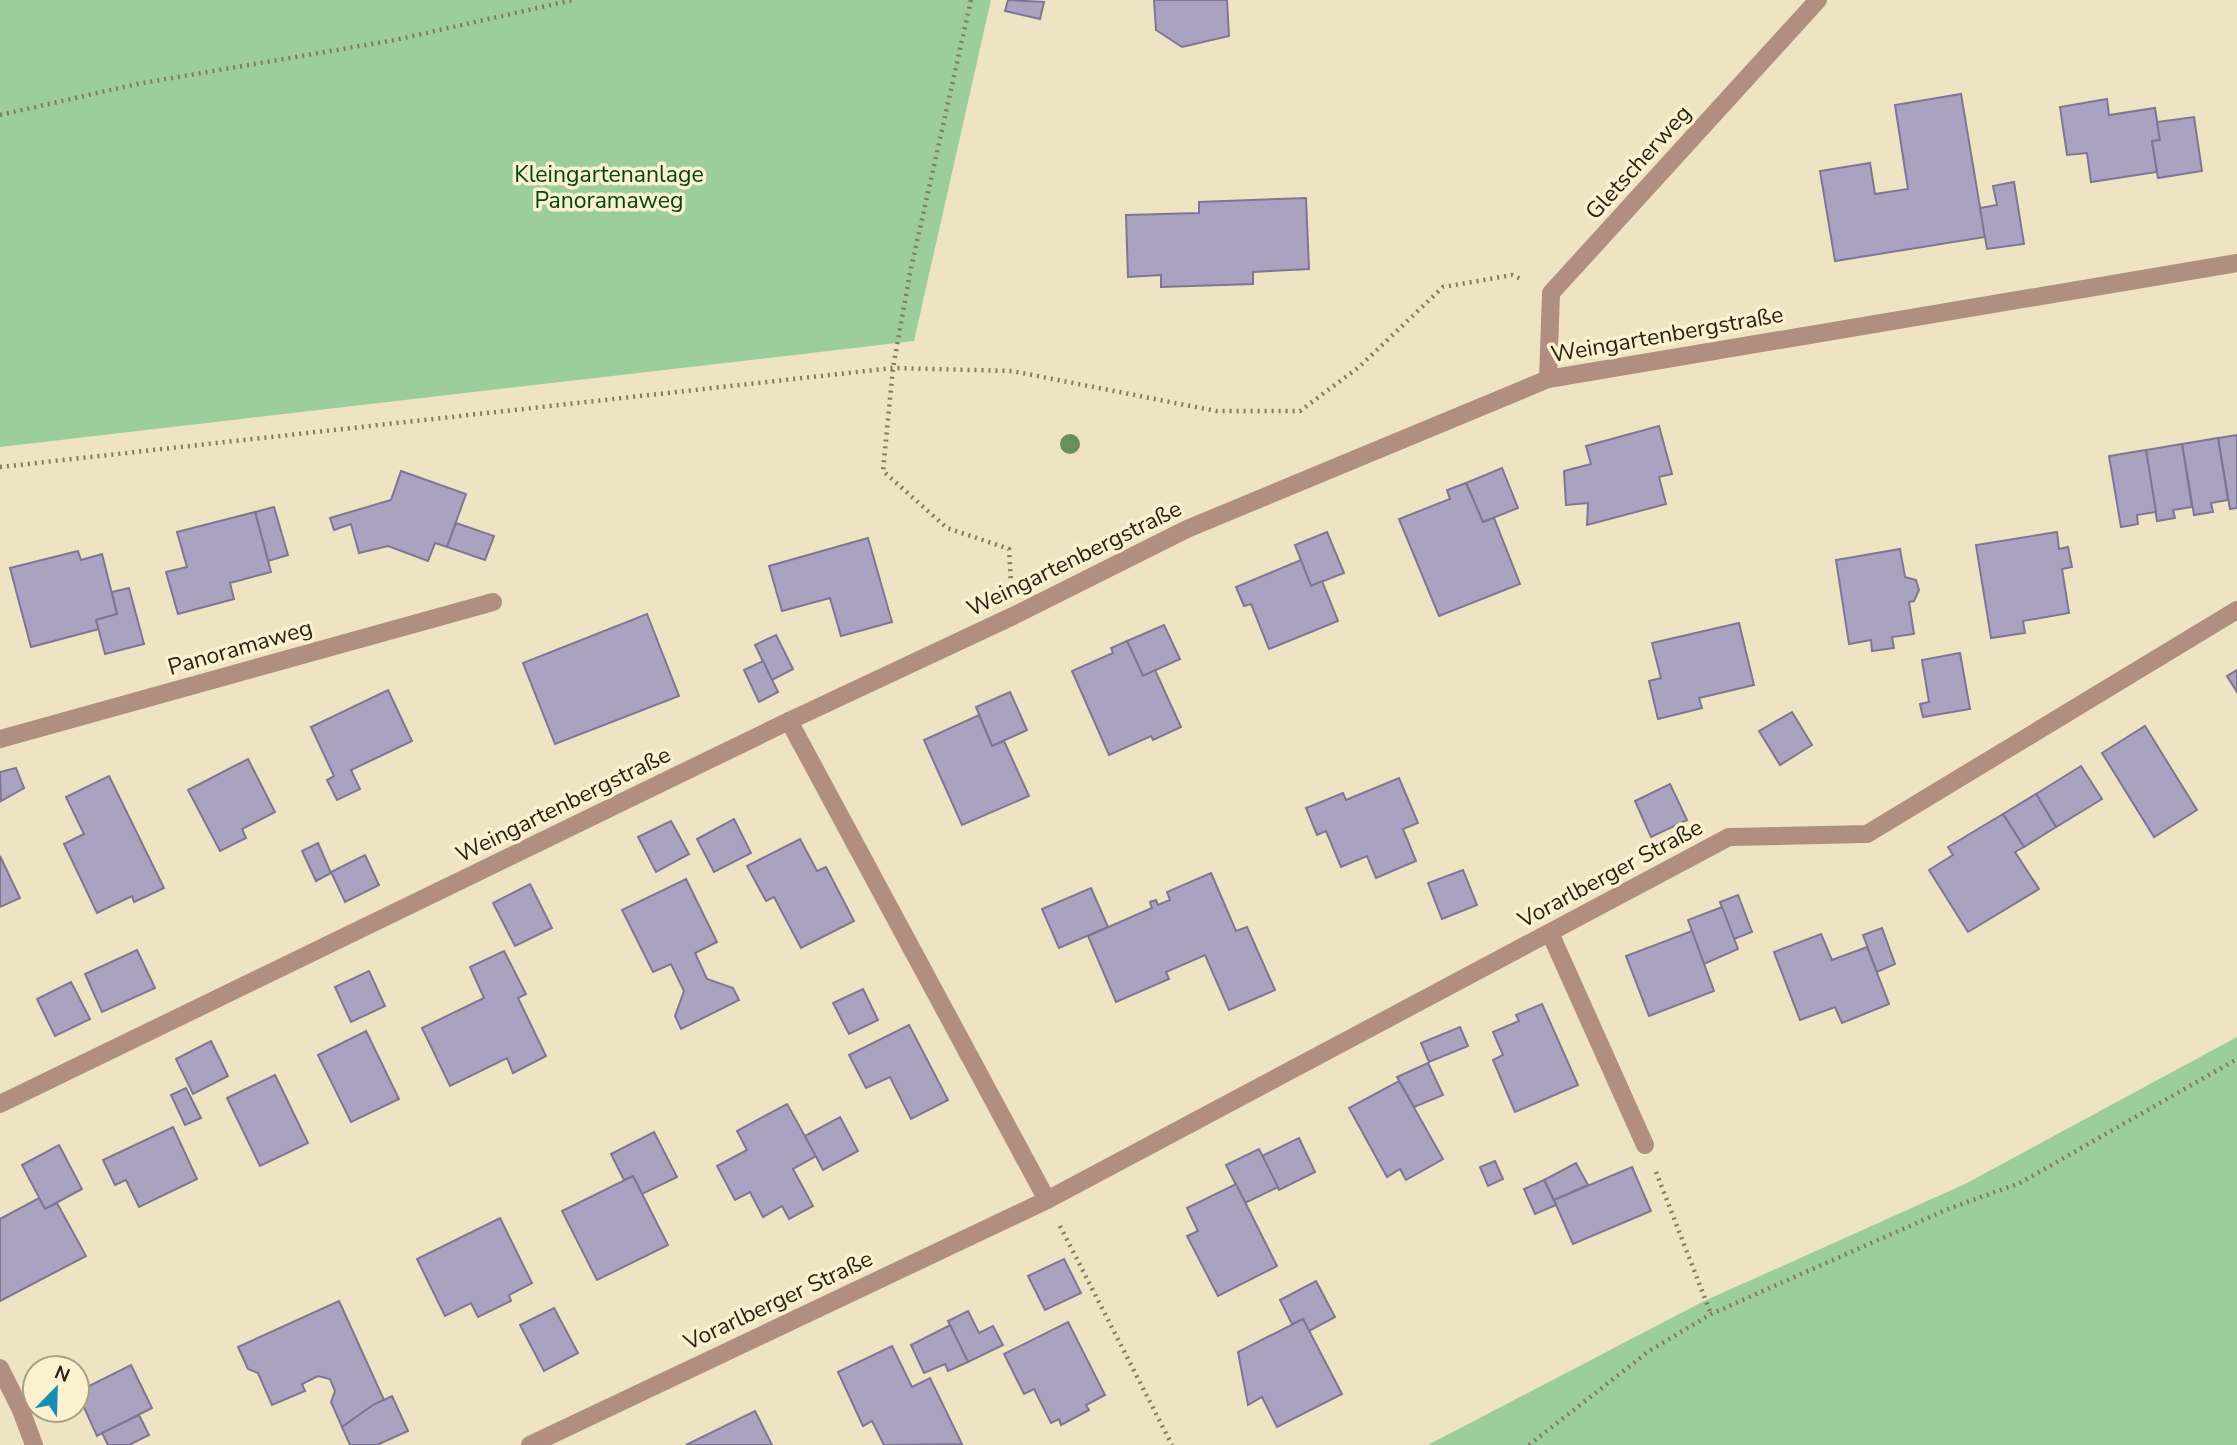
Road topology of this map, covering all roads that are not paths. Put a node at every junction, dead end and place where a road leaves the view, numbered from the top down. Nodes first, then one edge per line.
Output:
1 (1818, 0) edge
2 (2237, 262) edge
3 (1548, 379) junction
4 (493, 602) dead end
5 (2237, 610) edge
6 (789, 721) junction
7 (0, 739) edge
8 (1550, 933) junction
9 (0, 1104) edge
10 (1646, 1145) road end
11 (1047, 1200) junction
12 (0, 1368) edge
13 (34, 1445) edge
14 (530, 1445) edge

1 - 3 street, Gletscherweg
2 - 3 street, Weingartenbergstraße
3 - 6 street, Weingartenbergstraße
4 - 7 street, Panoramaweg
5 - 8 street, Vorarlberger Straße
6 - 9 street, Weingartenbergstraße
6 - 11 street
8 - 10 street
8 - 11 street, Vorarlberger Straße
11 - 14 street, Vorarlberger Straße
12 - 13 street

